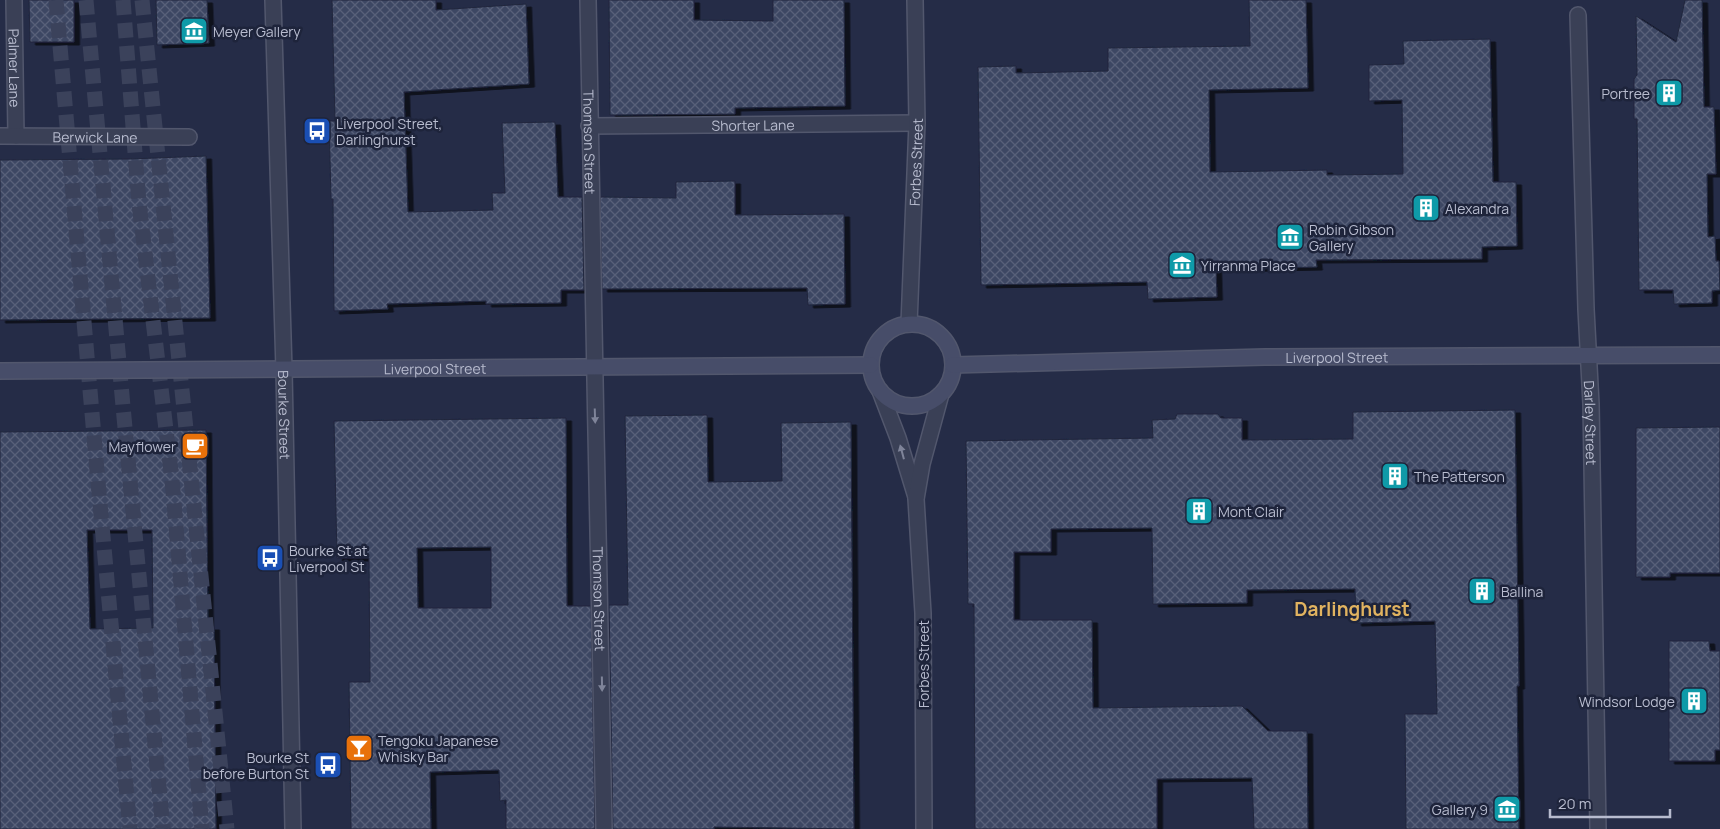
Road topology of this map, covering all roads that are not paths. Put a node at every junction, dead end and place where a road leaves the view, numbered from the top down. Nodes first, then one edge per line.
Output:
1 (14, 0) edge
2 (273, 0) edge
3 (588, 0) edge
4 (915, 0) edge
5 (1578, 15) dead end
6 (917, 123) junction
7 (589, 126) junction
8 (0, 136) edge
9 (16, 136) junction
10 (189, 137) dead end
11 (909, 324) junction
12 (1720, 355) edge
13 (1589, 356) junction
14 (871, 365) junction
15 (953, 365) junction
16 (594, 368) junction
17 (284, 370) junction
18 (0, 371) edge
19 (880, 391) junction
20 (941, 394) junction
21 (916, 499) junction
22 (293, 829) edge
23 (604, 829) edge
24 (924, 829) edge
25 (1598, 829) edge

1 - 9 street, Palmer Lane
2 - 17 street, Bourke Street
3 - 7 street, Thomson Street
4 - 6 street, Forbes Street
5 - 13 street, Darley Street
6 - 7 street, Shorter Lane
6 - 11 street, Forbes Street
7 - 16 street, Thomson Street
8 - 9 street, Berwick Lane
9 - 10 street, Berwick Lane
11 - 14 street
11 - 15 street
12 - 13 street, Liverpool Street
13 - 15 street, Liverpool Street
13 - 25 street, Darley Street
14 - 16 street, Liverpool Street
14 - 19 street
15 - 20 street
16 - 17 street, Liverpool Street
16 -> 23 street, Thomson Street
17 - 18 street, Liverpool Street
17 - 22 street, Bourke Street
19 - 20 street
21 -> 19 street, Forbes Street
20 - 21 street, Forbes Street
21 - 24 street, Forbes Street

